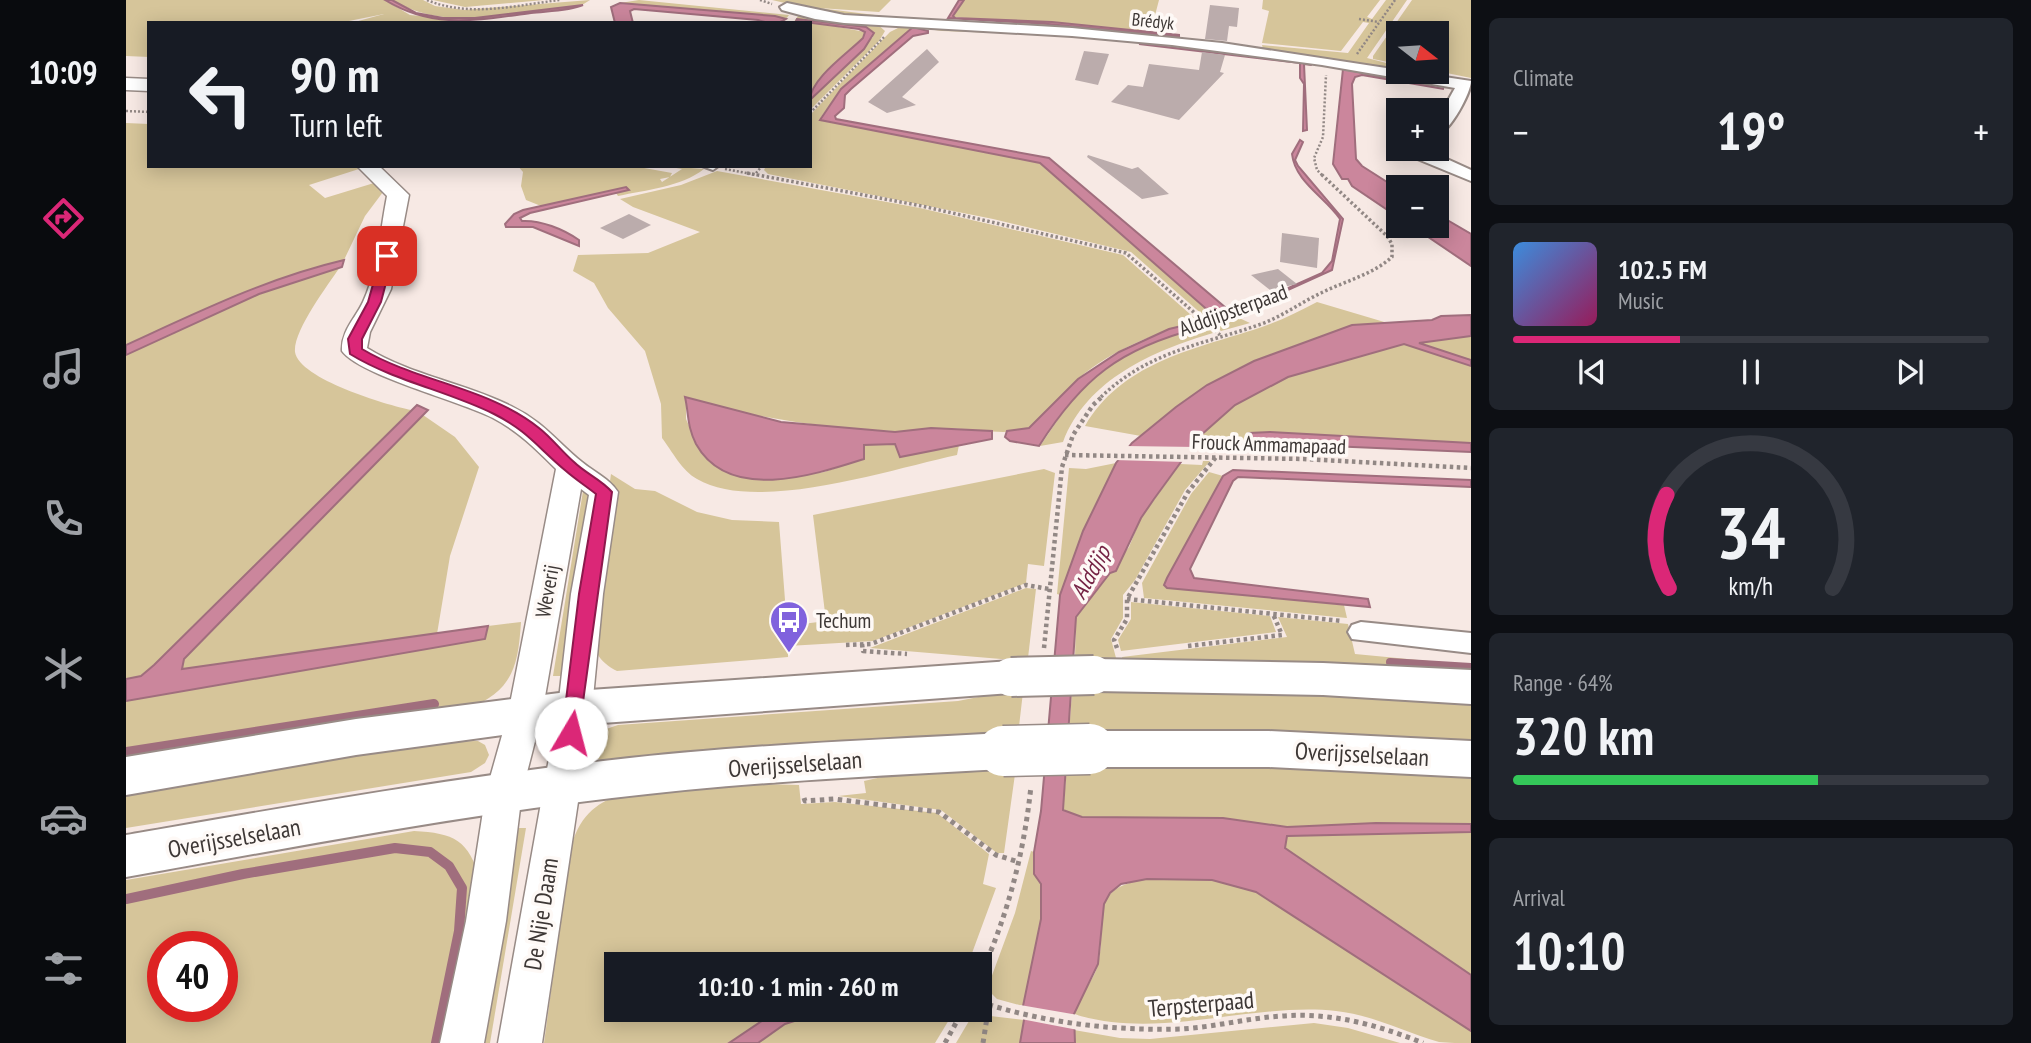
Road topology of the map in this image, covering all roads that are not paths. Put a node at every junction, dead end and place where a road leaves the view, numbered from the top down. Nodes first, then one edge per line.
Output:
1 (787, 7) dead end
2 (126, 84) edge
3 (147, 85) edge
4 (1467, 86) edge
5 (1449, 115) edge
6 (1437, 161) edge
7 (370, 168) edge
8 (1471, 176) edge
9 (570, 467) junction
10 (1361, 632) road end
11 (1471, 643) edge
12 (1471, 687) edge
13 (575, 708) junction
14 (525, 714) junction
15 (1471, 759) edge
16 (126, 775) edge
17 (563, 785) junction
18 (504, 792) junction
19 (126, 856) edge
20 (462, 1043) edge
21 (520, 1043) edge

1 - 4 street, Brédyk
2 - 3 street
4 - 5 street
6 - 8 street
7 - 9 street
9 - 13 street, Weverij
9 - 14 street, Weverij
10 - 11 street
12 - 13 main road, bridge
13 - 14 main road
13 - 17 street, Weverij
14 - 16 main road
14 - 18 street, Weverij
15 - 17 main road, Overijsselselaan, bridge
17 - 18 main road, Overijsselselaan
17 - 21 street, De Nije Daam
18 - 19 main road, Overijsselselaan
18 - 20 street

